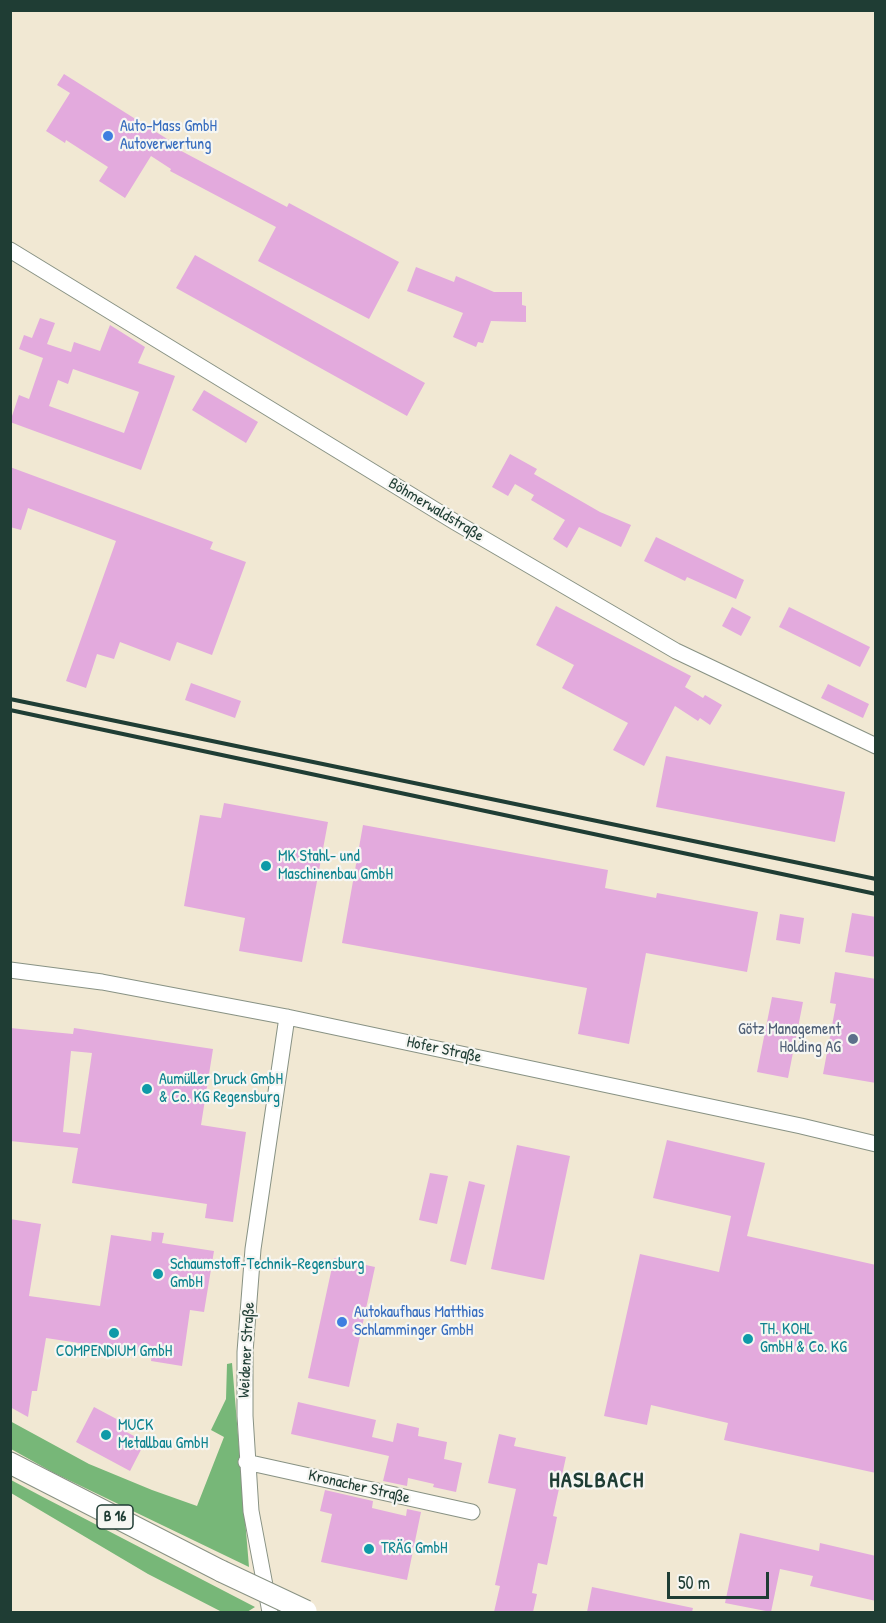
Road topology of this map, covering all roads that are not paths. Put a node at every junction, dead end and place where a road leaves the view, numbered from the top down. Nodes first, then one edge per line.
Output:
1 (10, 250) edge
2 (876, 746) edge
3 (10, 970) edge
4 (287, 1017) junction
5 (876, 1144) edge
6 (246, 1462) junction
7 (10, 1463) edge
8 (472, 1512) dead end
9 (270, 1612) edge
10 (308, 1612) edge

1 - 2 street, Böhmerwaldstraße
3 - 4 street, Hofer Straße
4 - 5 street, Hofer Straße
4 - 6 street, Weidener Straße
6 - 8 street, Kronacher Straße
6 - 9 street, Weidener Straße
7 - 10 highway, B 16, bridge

